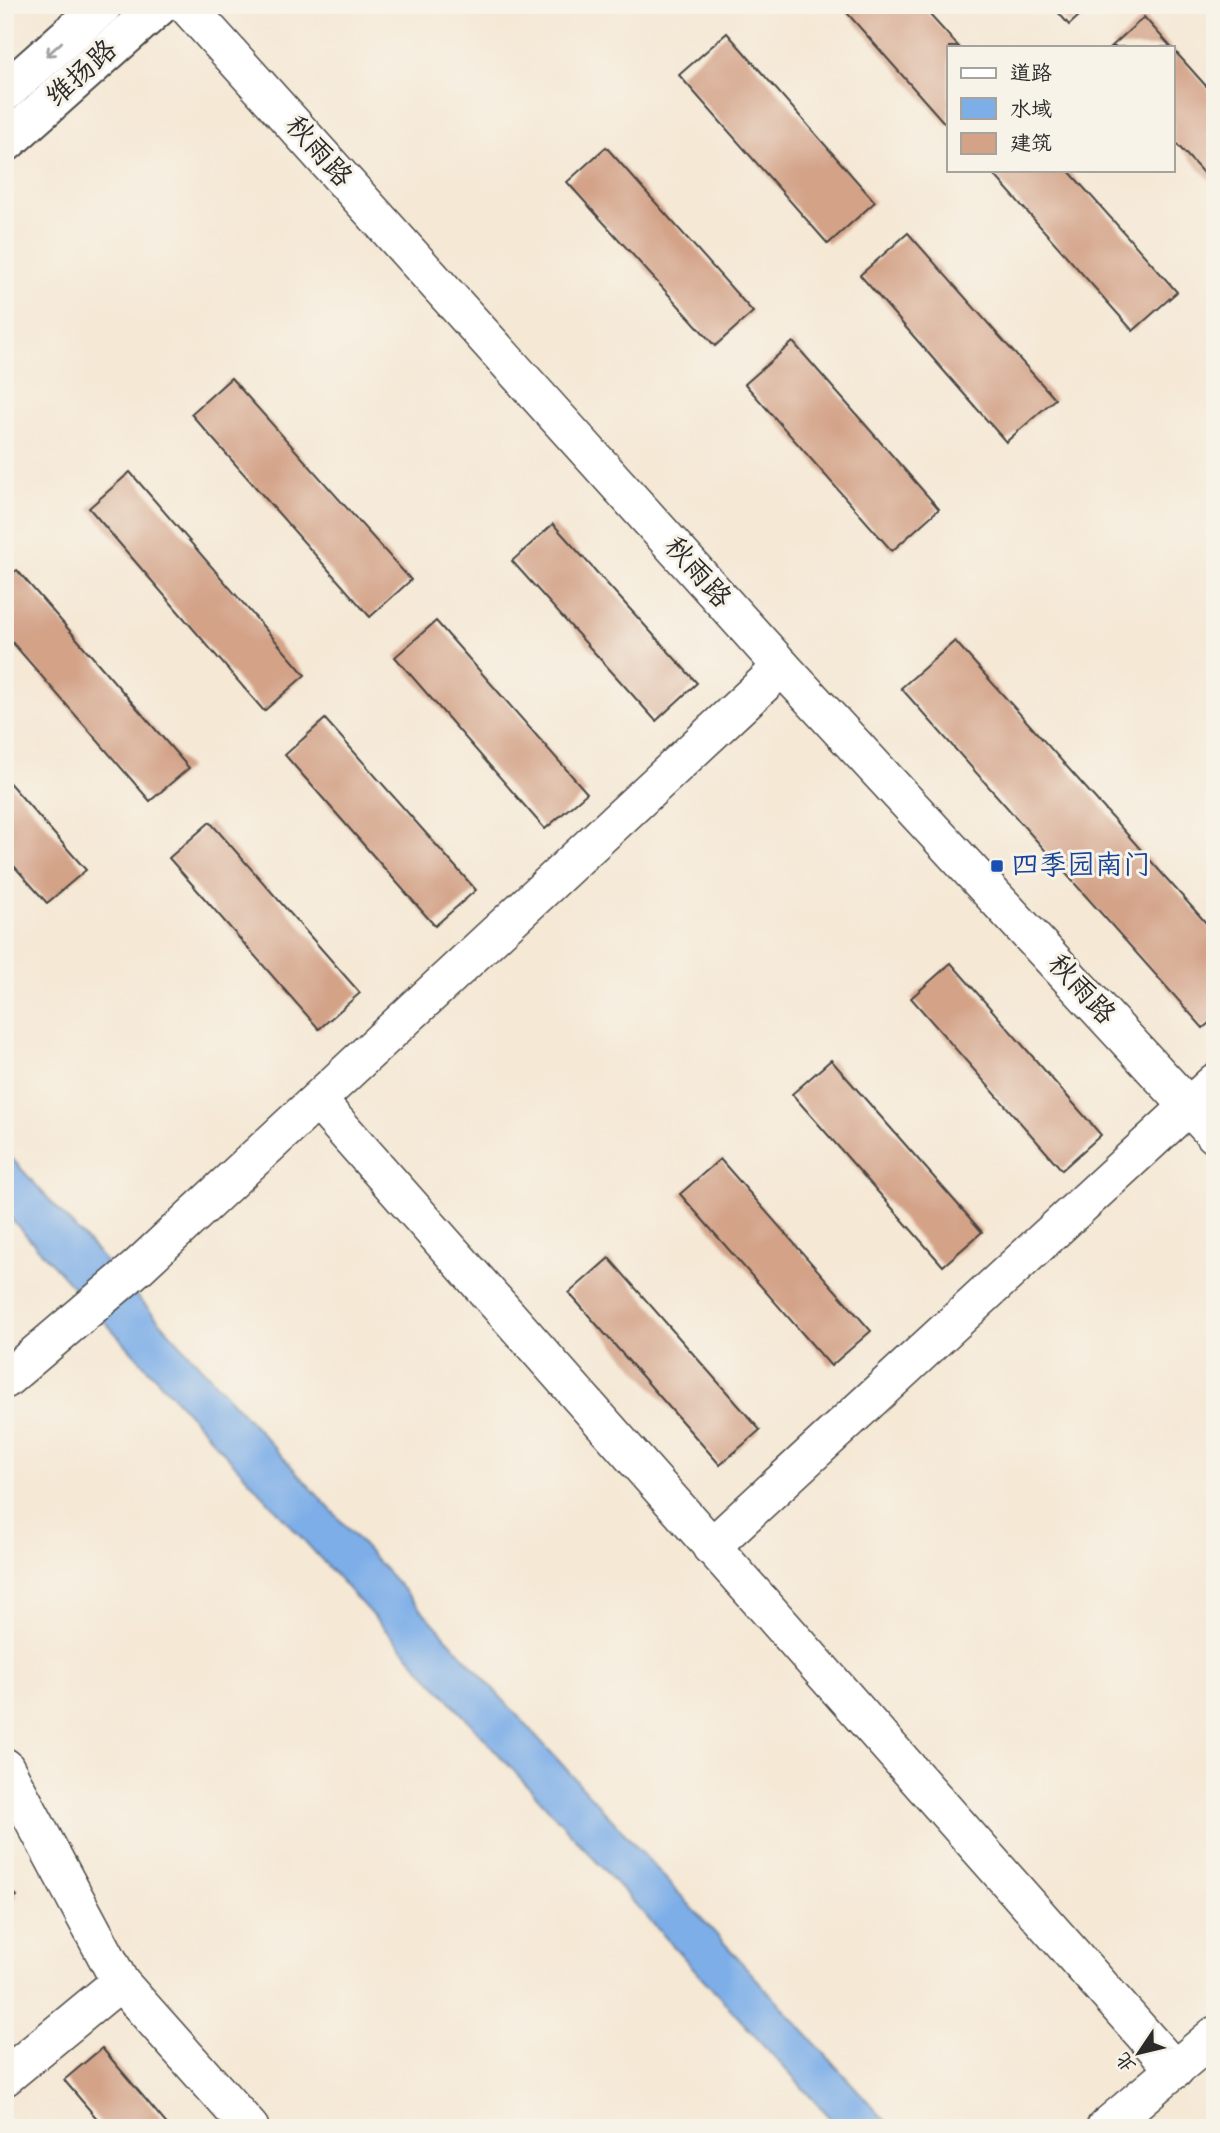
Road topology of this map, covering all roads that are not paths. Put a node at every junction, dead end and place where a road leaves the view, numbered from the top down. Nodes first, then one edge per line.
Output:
1 (103, 5) edge
2 (160, 5) edge
3 (186, 5) edge
4 (5, 92) edge
5 (5, 143) edge
6 (782, 667) junction
7 (1202, 1094) edge
8 (318, 1101) junction
9 (1215, 1135) edge
10 (5, 1380) edge
11 (711, 1547) junction
12 (5, 1767) edge
13 (120, 1982) junction
14 (1215, 2035) edge
15 (1175, 2070) junction
16 (5, 2077) edge
17 (250, 2128) edge
18 (1105, 2128) edge

1 -> 4 main road, 维扬路
2 - 5 main road, 维扬路
3 - 6 street, 秋雨路
6 - 7 street, 秋雨路
6 - 8 street
7 - 9 street, 秋雨路
7 - 11 street
8 - 10 street
8 - 11 street
11 - 15 street
12 - 13 street
13 - 16 street
13 - 17 street
14 - 15 street
15 - 18 street

